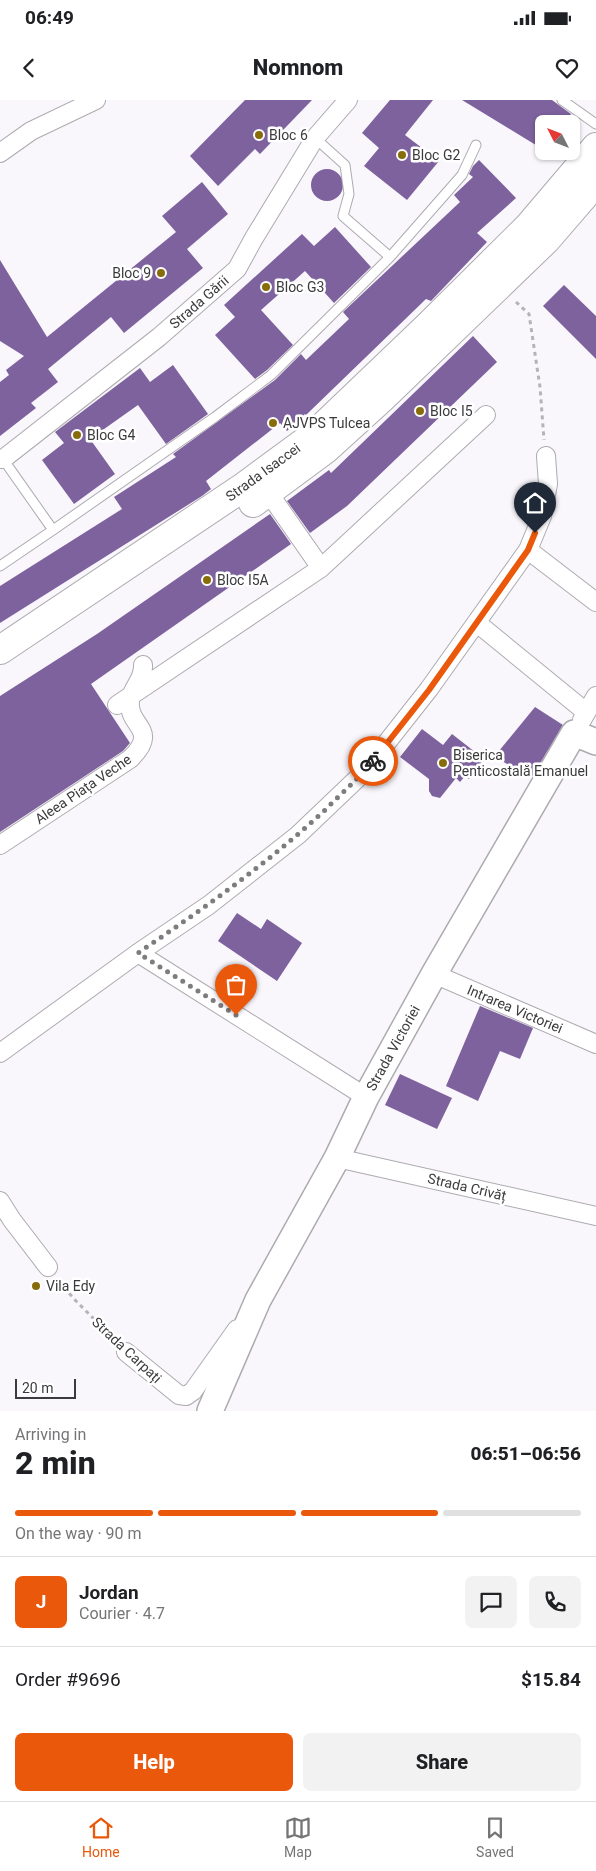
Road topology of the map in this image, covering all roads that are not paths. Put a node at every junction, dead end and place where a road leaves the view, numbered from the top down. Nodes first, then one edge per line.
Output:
1 (96, 100) edge
2 (348, 100) edge
3 (562, 100) edge
4 (596, 124) edge
5 (315, 138) junction
6 (476, 146) dead end
7 (596, 147) edge
8 (0, 153) edge
9 (596, 182) edge
10 (390, 257) junction
11 (486, 415) dead end
12 (546, 456) road end
13 (1, 459) edge
14 (268, 492) junction
15 (53, 530) junction
16 (528, 550) junction
17 (0, 566) edge
18 (321, 568) junction
19 (596, 602) edge
20 (477, 623) junction
21 (0, 650) edge
22 (143, 665) dead end
23 (0, 671) edge
24 (596, 696) edge
25 (124, 701) junction
26 (586, 712) junction
27 (585, 738) edge
28 (0, 845) edge
29 (138, 953) junction
30 (434, 974) junction
31 (596, 1044) edge
32 (0, 1053) edge
33 (366, 1098) junction
34 (337, 1158) junction
35 (0, 1201) edge
36 (596, 1216) edge
37 (48, 1267) road end
38 (258, 1300) junction
39 (126, 1352) road end
40 (210, 1411) edge

1 - 8 street
2 - 5 street, Strada Gării
3 - 4 lane
5 - 10 lane
5 - 13 street, Strada Gării
6 - 10 lane
7 - 21 main road, Strada Isaccei
9 - 14 main road, Strada Isaccei
10 - 15 lane
11 - 18 street
12 - 16 street
13 - 15 lane
14 - 18 street
14 - 23 main road, Strada Isaccei
15 - 17 lane
16 - 19 street
16 - 20 street
18 - 25 street
20 - 26 street
20 - 29 street
22 - 25 street
24 - 26 street, Strada Victoriei
25 - 28 street, Aleea Piața Veche
26 - 27 street, Strada Victoriei
27 - 30 street, Strada Victoriei
29 - 32 street
29 - 33 street
30 - 31 street, Intrarea Victoriei
30 - 33 street, Strada Victoriei
33 - 34 street, Strada Victoriei
34 - 36 street, Strada Crivăț
34 - 38 street, Strada Victoriei
35 - 37 street
38 - 39 street, Strada Carpați
38 - 40 street, Strada Victoriei

